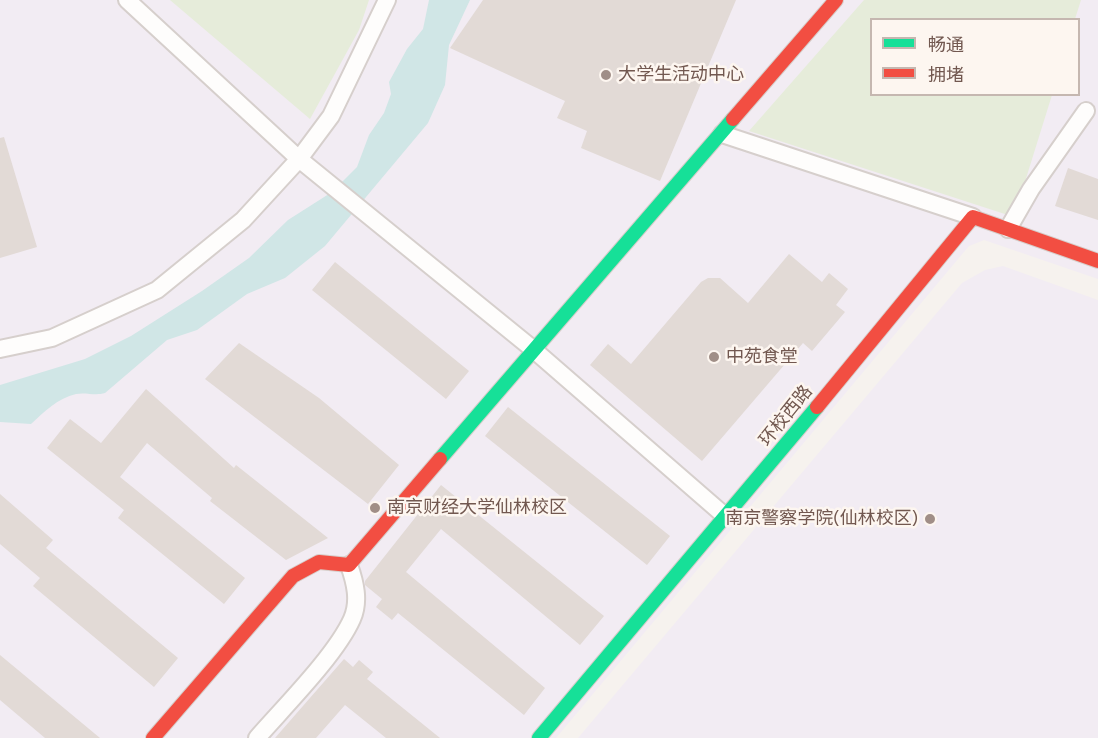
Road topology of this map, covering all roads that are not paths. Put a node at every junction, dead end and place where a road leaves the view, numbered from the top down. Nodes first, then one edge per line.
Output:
1 (127, 0) edge
2 (387, 0) edge
3 (836, 0) edge
4 (1086, 111) dead end
5 (722, 134) junction
6 (299, 159) junction
7 (973, 217) junction
8 (1008, 229) junction
9 (1098, 261) edge
10 (0, 349) edge
11 (534, 350) junction
12 (725, 516) junction
13 (349, 565) junction
14 (153, 738) edge
15 (257, 738) edge
16 (539, 738) edge

1 - 6 street
2 - 6 street
3 - 5 street
4 - 8 street
5 - 7 street
5 - 11 street
6 - 10 street
6 - 11 street
7 - 8 street
7 - 12 street, 环校西路
8 - 9 street
11 - 12 street
11 - 13 street
12 - 16 street, 环校西路
13 - 14 street
13 - 15 street

